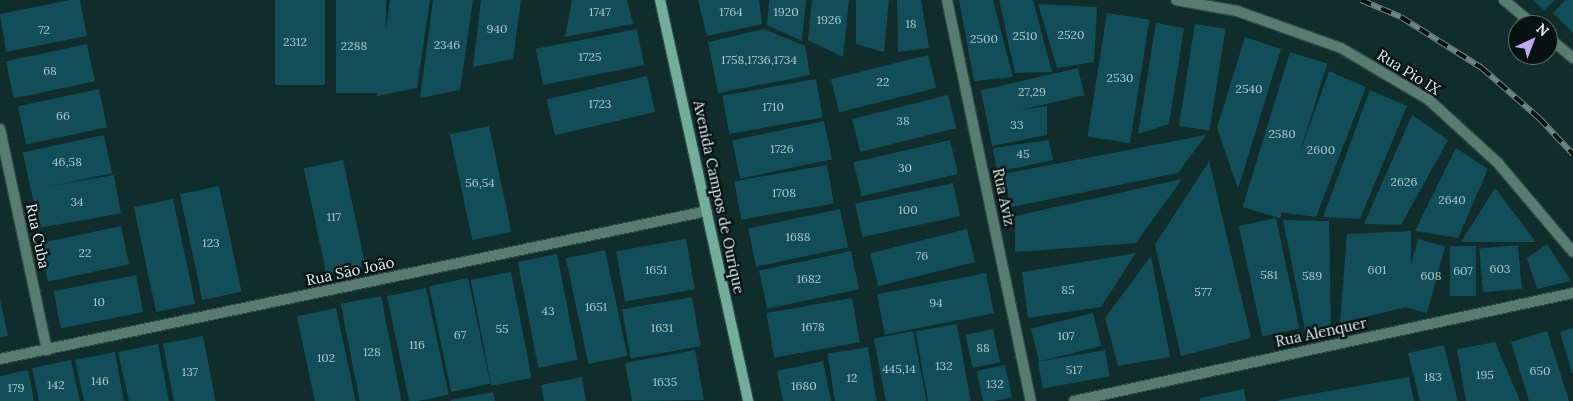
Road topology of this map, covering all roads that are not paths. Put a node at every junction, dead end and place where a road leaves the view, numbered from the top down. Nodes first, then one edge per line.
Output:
1 (660, 0) edge
2 (947, 0) edge
3 (1176, 0) edge
4 (1504, 0) edge
5 (1522, 15) edge
6 (1558, 45) edge
7 (1573, 58) edge
8 (0, 129) edge
9 (707, 211) junction
10 (1573, 252) edge
11 (1573, 292) edge
12 (47, 350) junction
13 (0, 359) edge
14 (748, 401) edge
15 (1031, 401) edge
16 (1074, 401) edge

1 - 9 main road, Avenida Campos de Ourique
2 - 15 street, Rua Aviz
3 - 10 street, Rua Pio IX
4 - 5 street
6 - 7 street
8 - 12 street, Rua Cuba
9 - 12 street, Rua São João
9 - 14 main road, Avenida Campos de Ourique
11 - 16 street, Rua Alenquer
12 - 13 street, Rua São João

